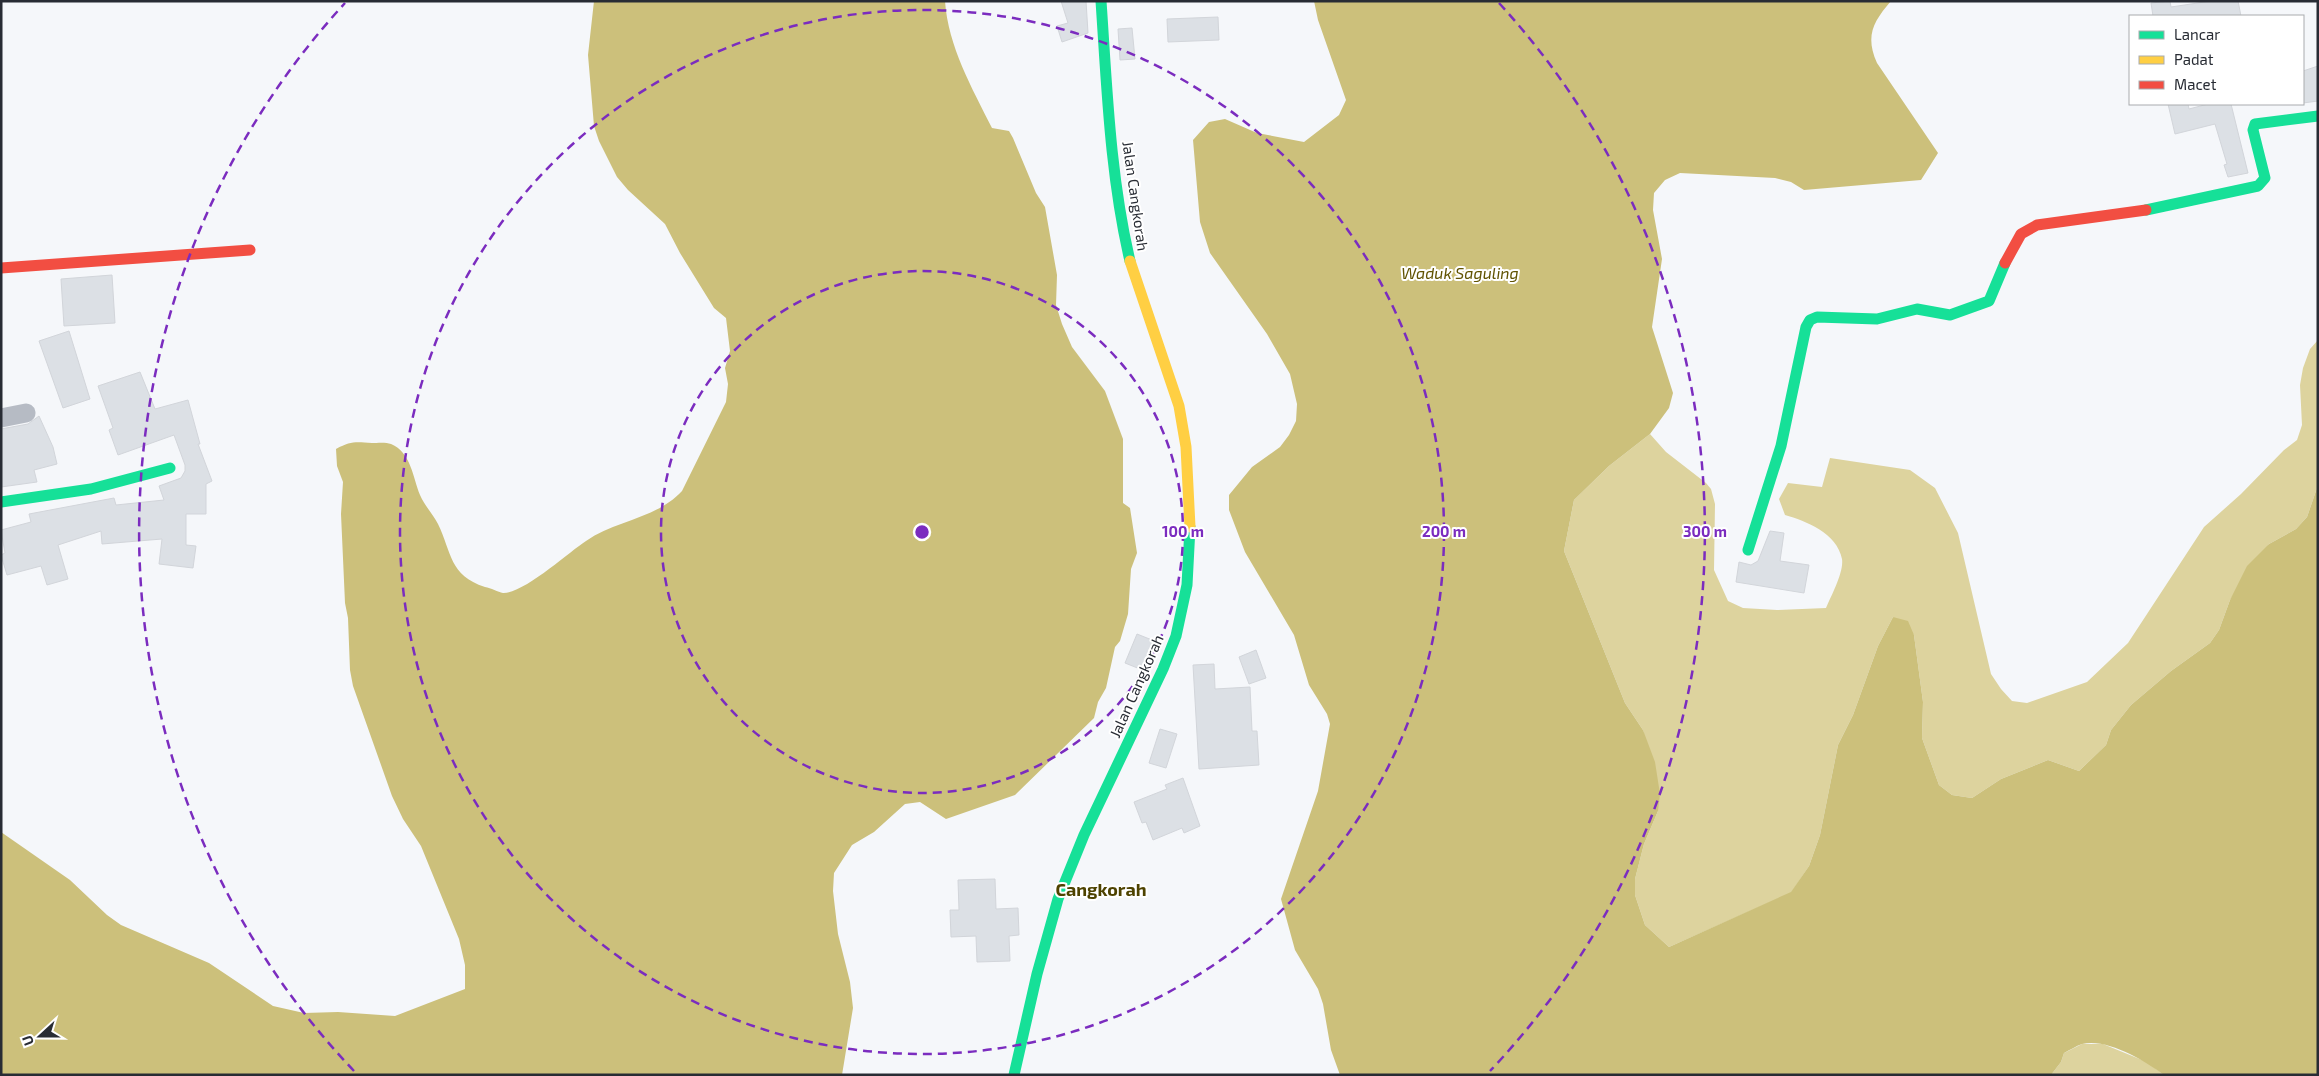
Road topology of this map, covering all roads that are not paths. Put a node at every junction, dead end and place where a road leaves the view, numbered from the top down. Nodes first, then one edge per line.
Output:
1 (1101, 1) edge
2 (2318, 116) edge
3 (250, 250) dead end
4 (1, 268) edge
5 (26, 413) dead end
6 (1, 418) edge
7 (170, 468) dead end
8 (1, 502) edge
9 (1748, 550) dead end
10 (1014, 1075) edge

1 - 10 street, Jalan Cangkorah
2 - 9 street
3 - 4 street
5 - 6 street
7 - 8 street

